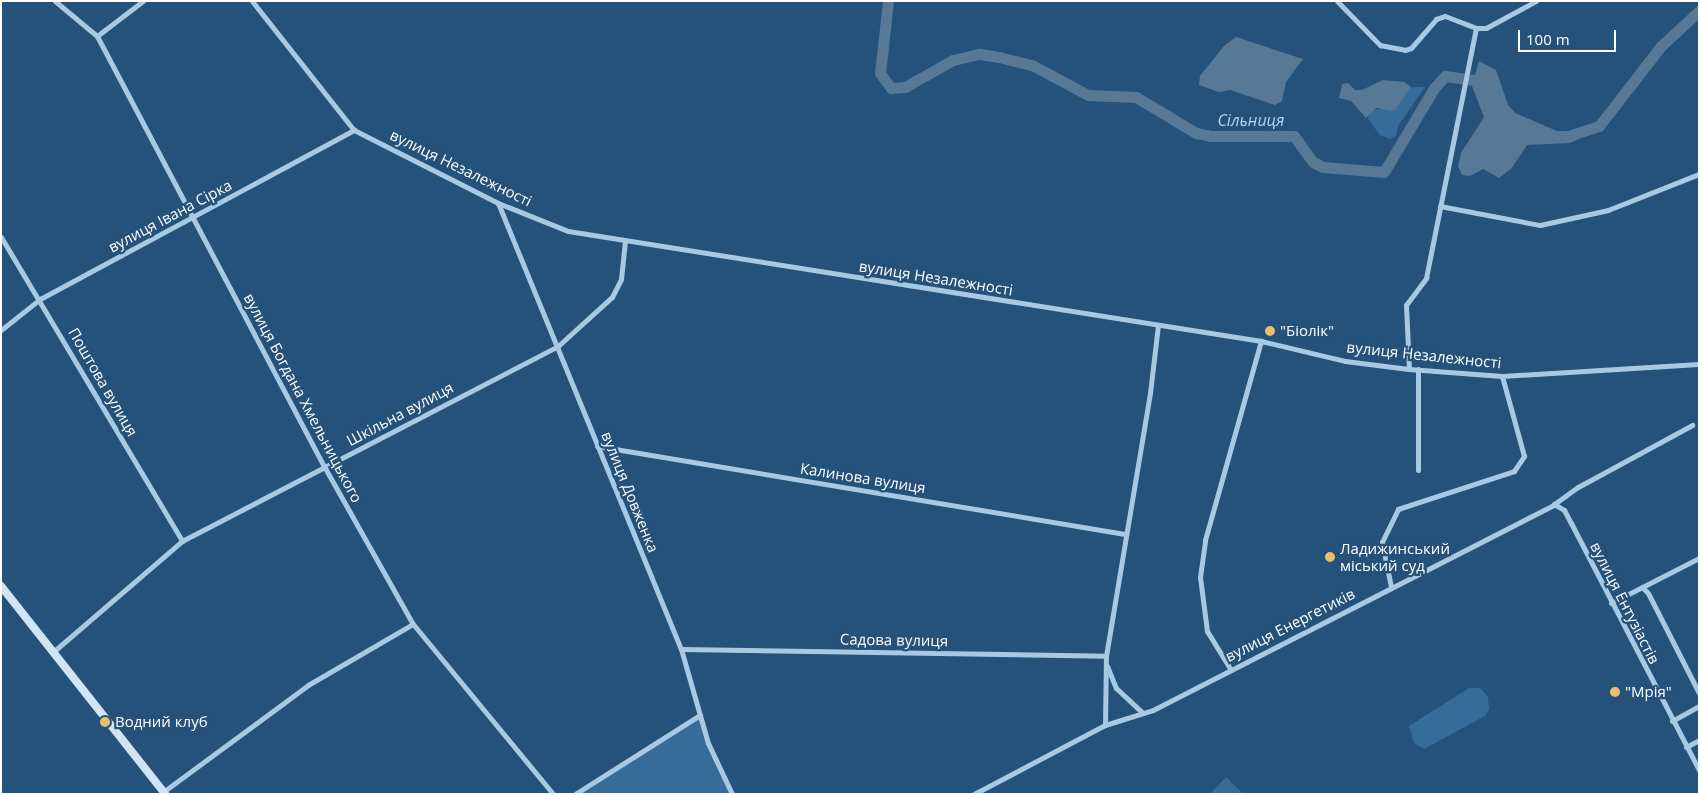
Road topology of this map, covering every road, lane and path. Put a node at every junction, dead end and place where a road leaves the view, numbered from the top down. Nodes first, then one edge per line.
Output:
1 (55, 1) edge
2 (143, 1) edge
3 (252, 1) edge
4 (1337, 1) edge
5 (1536, 1) edge
6 (1476, 28) junction
7 (97, 36) junction
8 (354, 130) junction
9 (1699, 174) edge
10 (498, 203) junction
11 (1440, 206) junction
12 (194, 218) junction
13 (1, 237) edge
14 (625, 242) junction
15 (40, 299) junction
16 (1158, 325) junction
17 (1, 330) edge
18 (1261, 342) junction
19 (558, 346) junction
20 (1699, 364) edge
21 (1409, 369) junction
22 (1418, 369) junction
23 (1502, 376) junction
24 (1692, 425) dead end
25 (597, 446) junction
26 (325, 468) junction
27 (1418, 470) dead end
28 (1554, 504) junction
29 (1125, 534) junction
30 (182, 541) junction
31 (1699, 558) edge
32 (1, 586) edge
33 (1642, 587) junction
34 (1391, 588) junction
35 (1611, 604) junction
36 (413, 624) junction
37 (681, 649) junction
38 (53, 652) junction
39 (1106, 656) junction
40 (1106, 664) junction
41 (1231, 670) junction
42 (1699, 693) edge
43 (1699, 706) edge
44 (1142, 712) junction
45 (700, 715) junction
46 (1672, 720) junction
47 (1105, 725) junction
48 (1699, 740) edge
49 (1686, 747) junction
50 (1699, 770) edge
51 (164, 793) edge
52 (553, 794) edge
53 (575, 794) edge
54 (732, 794) edge
55 (974, 794) edge

1 - 7 street, вулиця Богдана Хмельницького
2 - 7 street
3 - 8 street, вулиця Незалежності
4 - 6 street
5 - 6 street
6 - 11 street
7 - 12 street, вулиця Богдана Хмельницького
8 - 10 street, вулиця Незалежності
8 - 12 street, вулиця Івана Сірка
9 - 11 street
10 - 14 street, вулиця Незалежності
10 - 19 street, вулиця Довженка
11 - 21 street
12 - 15 street, вулиця Івана Сірка
12 - 26 street, вулиця Богдана Хмельницького
13 - 15 street, Поштова вулиця
14 - 16 street, вулиця Незалежності
14 - 19 street, Шкільна вулиця
15 - 17 street, вулиця Івана Сірка
15 - 30 street, Поштова вулиця
16 - 18 street, вулиця Незалежності
16 - 29 street
18 - 21 street, вулиця Незалежності
18 - 41 street
19 - 25 street, вулиця Довженка
19 - 26 street, Шкільна вулиця
20 - 23 street, вулиця Незалежності
21 - 22 street, вулиця Незалежності
22 - 23 street, вулиця Незалежності
22 - 27 street
23 - 34 street
24 - 28 street, вулиця Енергетиків
25 - 29 street, Калинова вулиця
25 - 37 street, вулиця Довженка
26 - 30 street, Шкільна вулиця
26 - 36 street, вулиця Богдана Хмельницького
28 - 34 street, вулиця Енергетиків
28 - 35 street, вулиця Ентузіастів
29 - 39 street
30 - 38 street, Шкільна вулиця
31 - 33 street
32 - 38 street
33 - 35 street
33 - 42 street
34 - 41 street, вулиця Енергетиків
35 - 46 street, вулиця Ентузіастів
36 - 51 street
36 - 52 street, вулиця Богдана Хмельницького
37 - 39 street, Садова вулиця
37 - 45 street, вулиця Довженка
38 - 51 street
39 - 40 street
40 - 44 street
40 - 47 street
41 - 44 street, вулиця Енергетиків
43 - 46 street
44 - 47 street, вулиця Енергетиків
45 - 53 street
45 - 54 street, вулиця Довженка
46 - 49 street, вулиця Ентузіастів
47 - 55 street, вулиця Енергетиків
48 - 49 street
49 - 50 street, вулиця Ентузіастів

